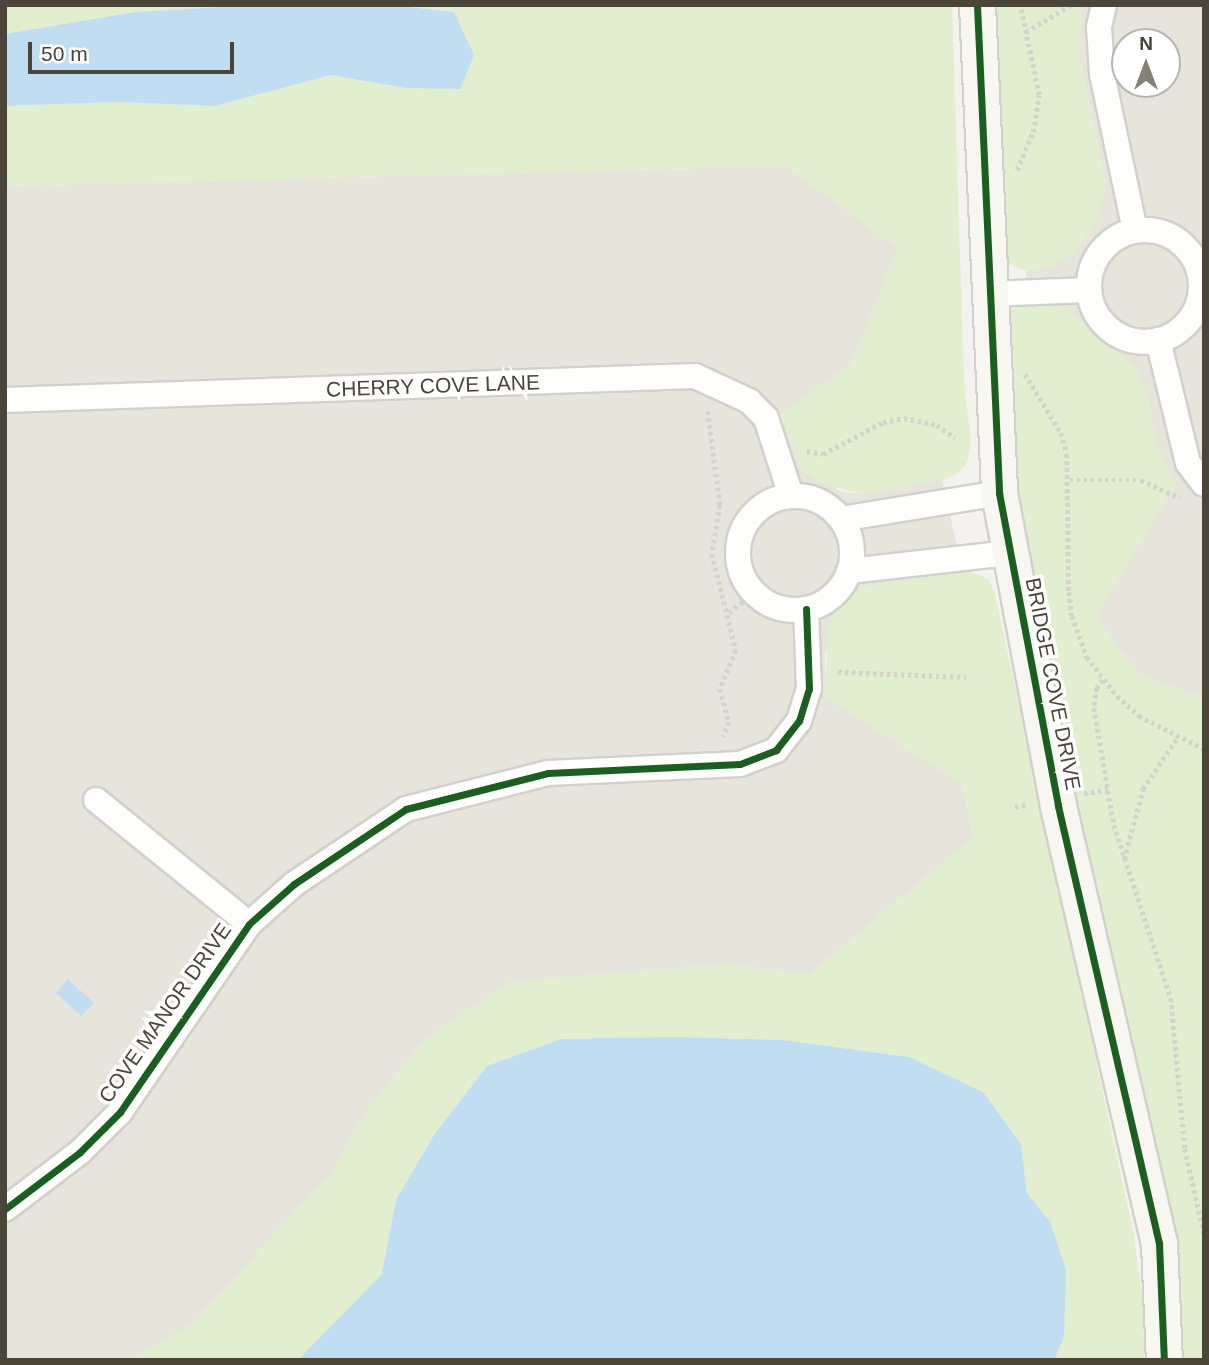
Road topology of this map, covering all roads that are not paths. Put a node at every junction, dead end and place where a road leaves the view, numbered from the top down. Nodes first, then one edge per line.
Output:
1 (977, 5) edge
2 (1104, 5) edge
3 (1135, 232) junction
4 (1088, 290) junction
5 (988, 294) junction
6 (1158, 340) junction
7 (5, 400) edge
8 (1203, 483) edge
9 (999, 493) junction
10 (791, 496) junction
11 (841, 519) junction
12 (1010, 552) junction
13 (849, 571) junction
14 (806, 609) junction
15 (96, 800) dead end
16 (249, 924) junction
17 (5, 1209) edge
18 (1164, 1360) edge

1 - 5 street, BRIDGE COVE DRIVE
2 - 3 street
3 - 4 street
3 - 6 street
4 - 5 street
4 - 6 street
5 - 9 street, BRIDGE COVE DRIVE
6 - 8 street
7 - 10 street, CHERRY COVE LANE
9 - 11 street
9 - 12 street, BRIDGE COVE DRIVE
10 - 11 street
10 - 14 street
11 - 13 street
12 - 13 street
12 - 18 street, BRIDGE COVE DRIVE
13 - 14 street
14 - 16 street, COVE MANOR DRIVE
15 - 16 street
16 - 17 street, COVE MANOR DRIVE

